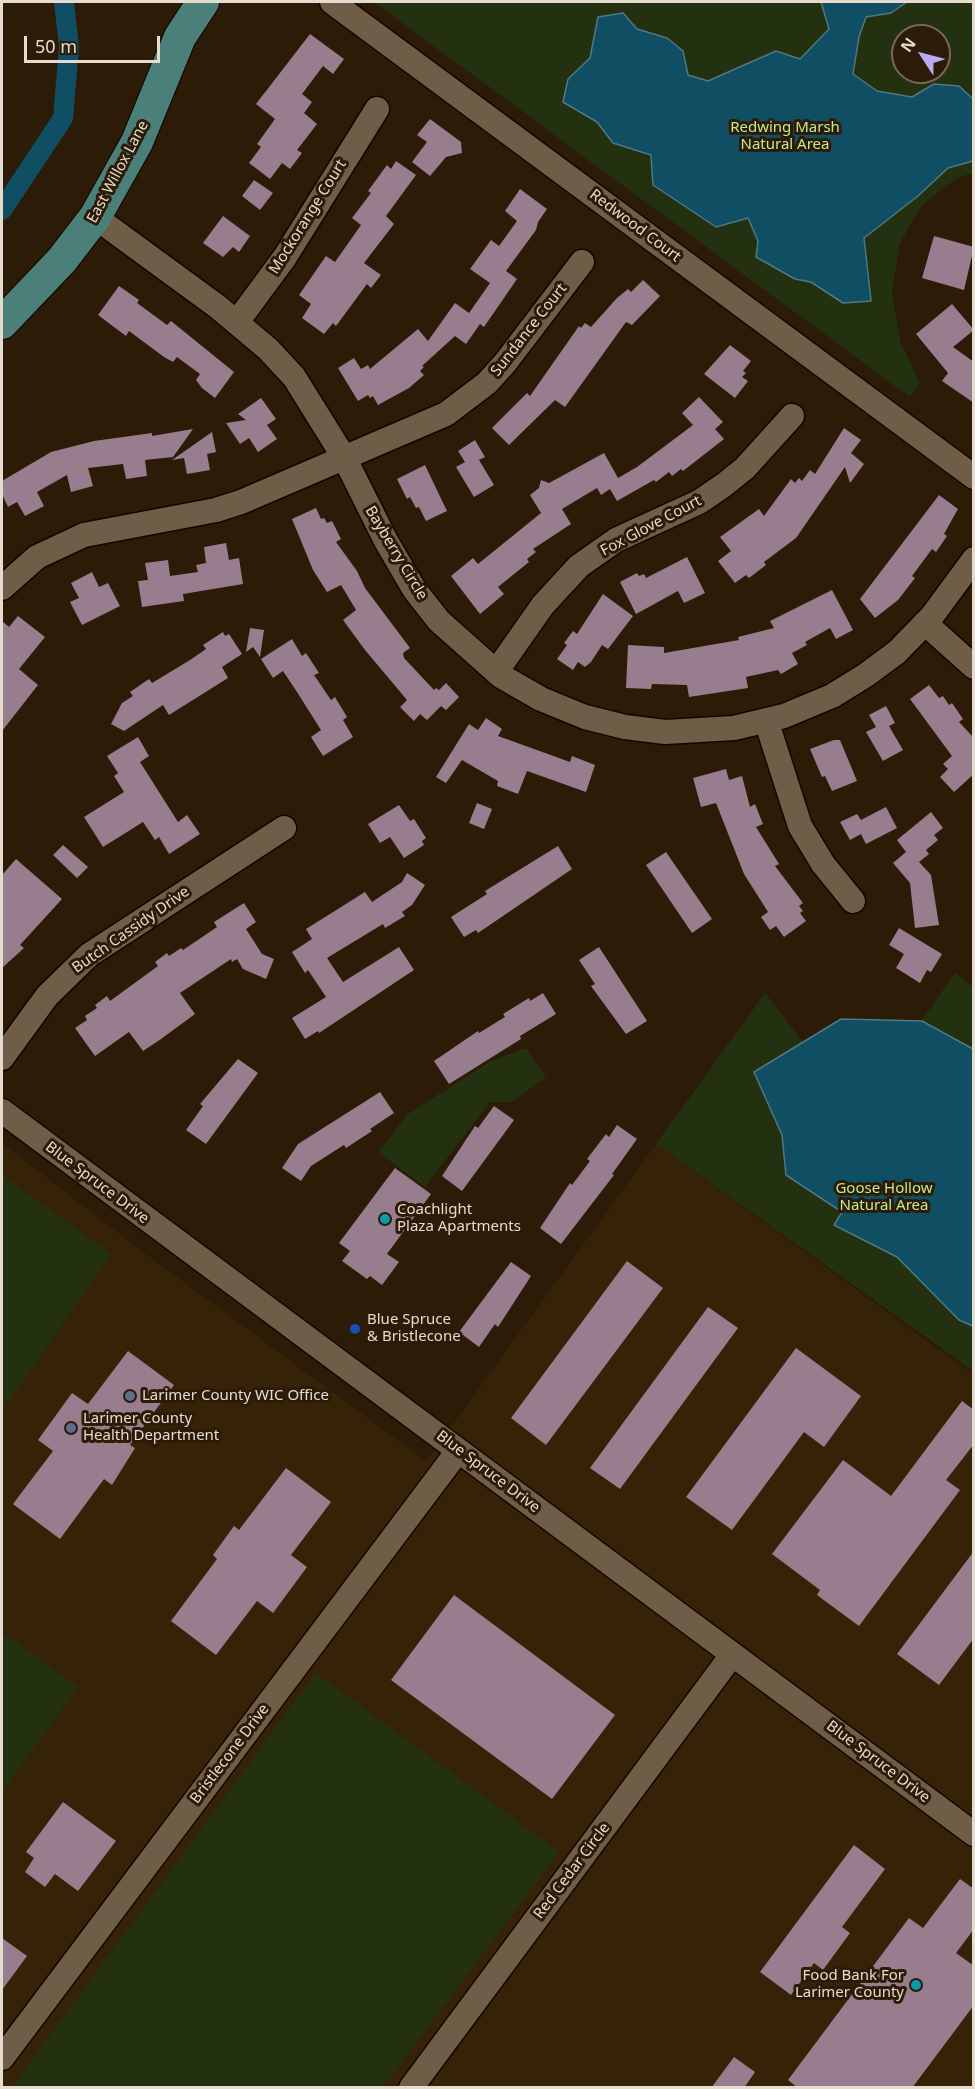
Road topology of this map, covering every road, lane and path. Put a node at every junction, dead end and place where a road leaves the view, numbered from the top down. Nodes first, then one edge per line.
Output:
1 (203, 2) edge
2 (332, 2) edge
3 (377, 109) dead end
4 (95, 217) junction
5 (582, 262) dead end
6 (237, 322) junction
7 (2, 323) edge
8 (792, 416) dead end
9 (345, 459) junction
10 (974, 477) edge
11 (974, 559) edge
12 (2, 588) edge
13 (925, 623) junction
14 (974, 667) edge
15 (496, 672) junction
16 (766, 720) junction
17 (284, 828) dead end
18 (853, 902) dead end
19 (2, 1058) edge
20 (2, 1111) edge
21 (458, 1450) junction
22 (732, 1654) junction
23 (974, 1834) edge
24 (2, 2058) edge
25 (411, 2088) edge

1 - 4 main road, East Willox Lane
2 - 10 street, Redwood Court
3 - 6 street, Mockorange Court
4 - 6 street, Bayberry Circle
4 - 7 main road, East Willox Lane
5 - 9 street, Sundance Court
6 - 9 street, Bayberry Circle
8 - 15 street, Fox Glove Court
9 - 12 street, Sundance Court
9 - 15 street, Bayberry Circle
11 - 13 street, Bayberry Circle
13 - 14 street
13 - 16 street, Bayberry Circle
15 - 16 street, Bayberry Circle
16 - 18 street
17 - 19 street, Butch Cassidy Drive
20 - 21 street, Blue Spruce Drive
21 - 22 street, Blue Spruce Drive
21 - 24 street, Bristlecone Drive
22 - 23 street, Blue Spruce Drive
22 - 25 street, Red Cedar Circle

